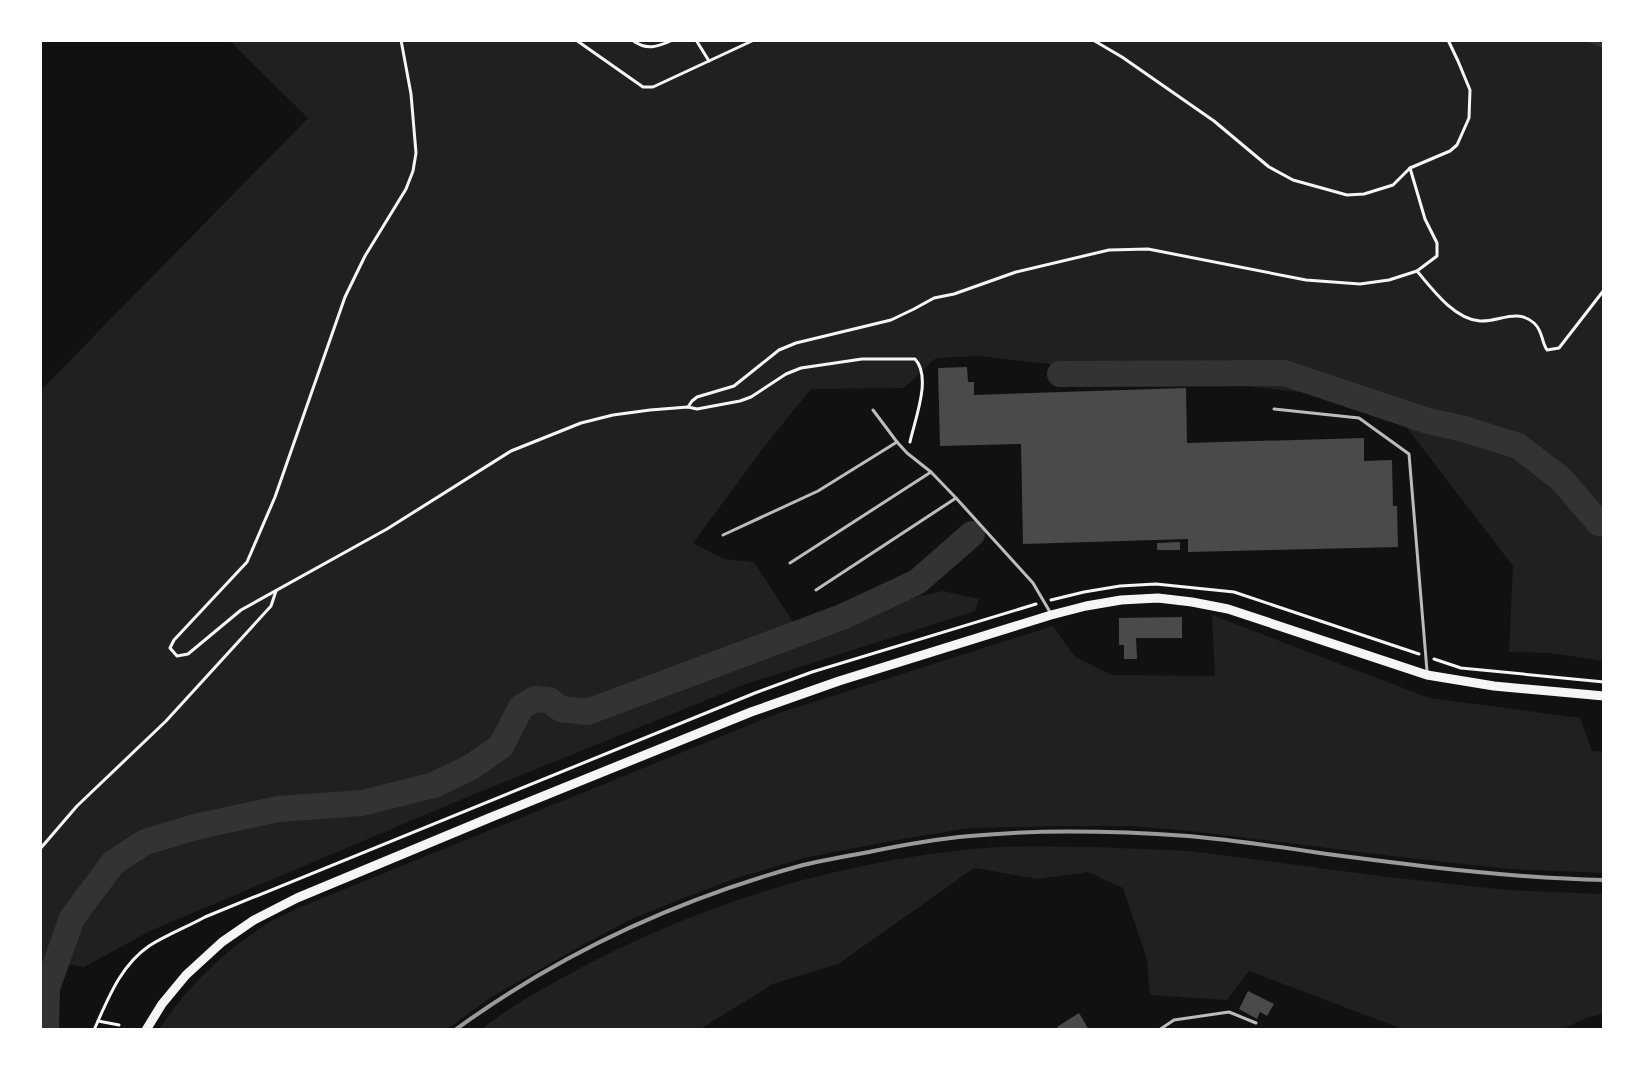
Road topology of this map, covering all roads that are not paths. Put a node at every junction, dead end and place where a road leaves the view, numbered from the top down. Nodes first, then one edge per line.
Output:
1 (1274, 409) dead end
2 (873, 410) dead end
3 (897, 442) junction
4 (931, 472) junction
5 (956, 498) junction
6 (723, 535) dead end
7 (790, 563) dead end
8 (816, 590) dead end
9 (1051, 615) junction
10 (1427, 675) junction
11 (1604, 696) edge
12 (1256, 1023) dead end
13 (146, 1030) edge
14 (1159, 1030) edge

1 - 10 lane
2 - 3 lane
3 - 4 lane
3 - 6 lane
4 - 5 lane
4 - 7 lane
5 - 8 lane
5 - 9 lane
9 - 10 main road
9 - 13 main road
10 - 11 main road
12 - 14 lane

